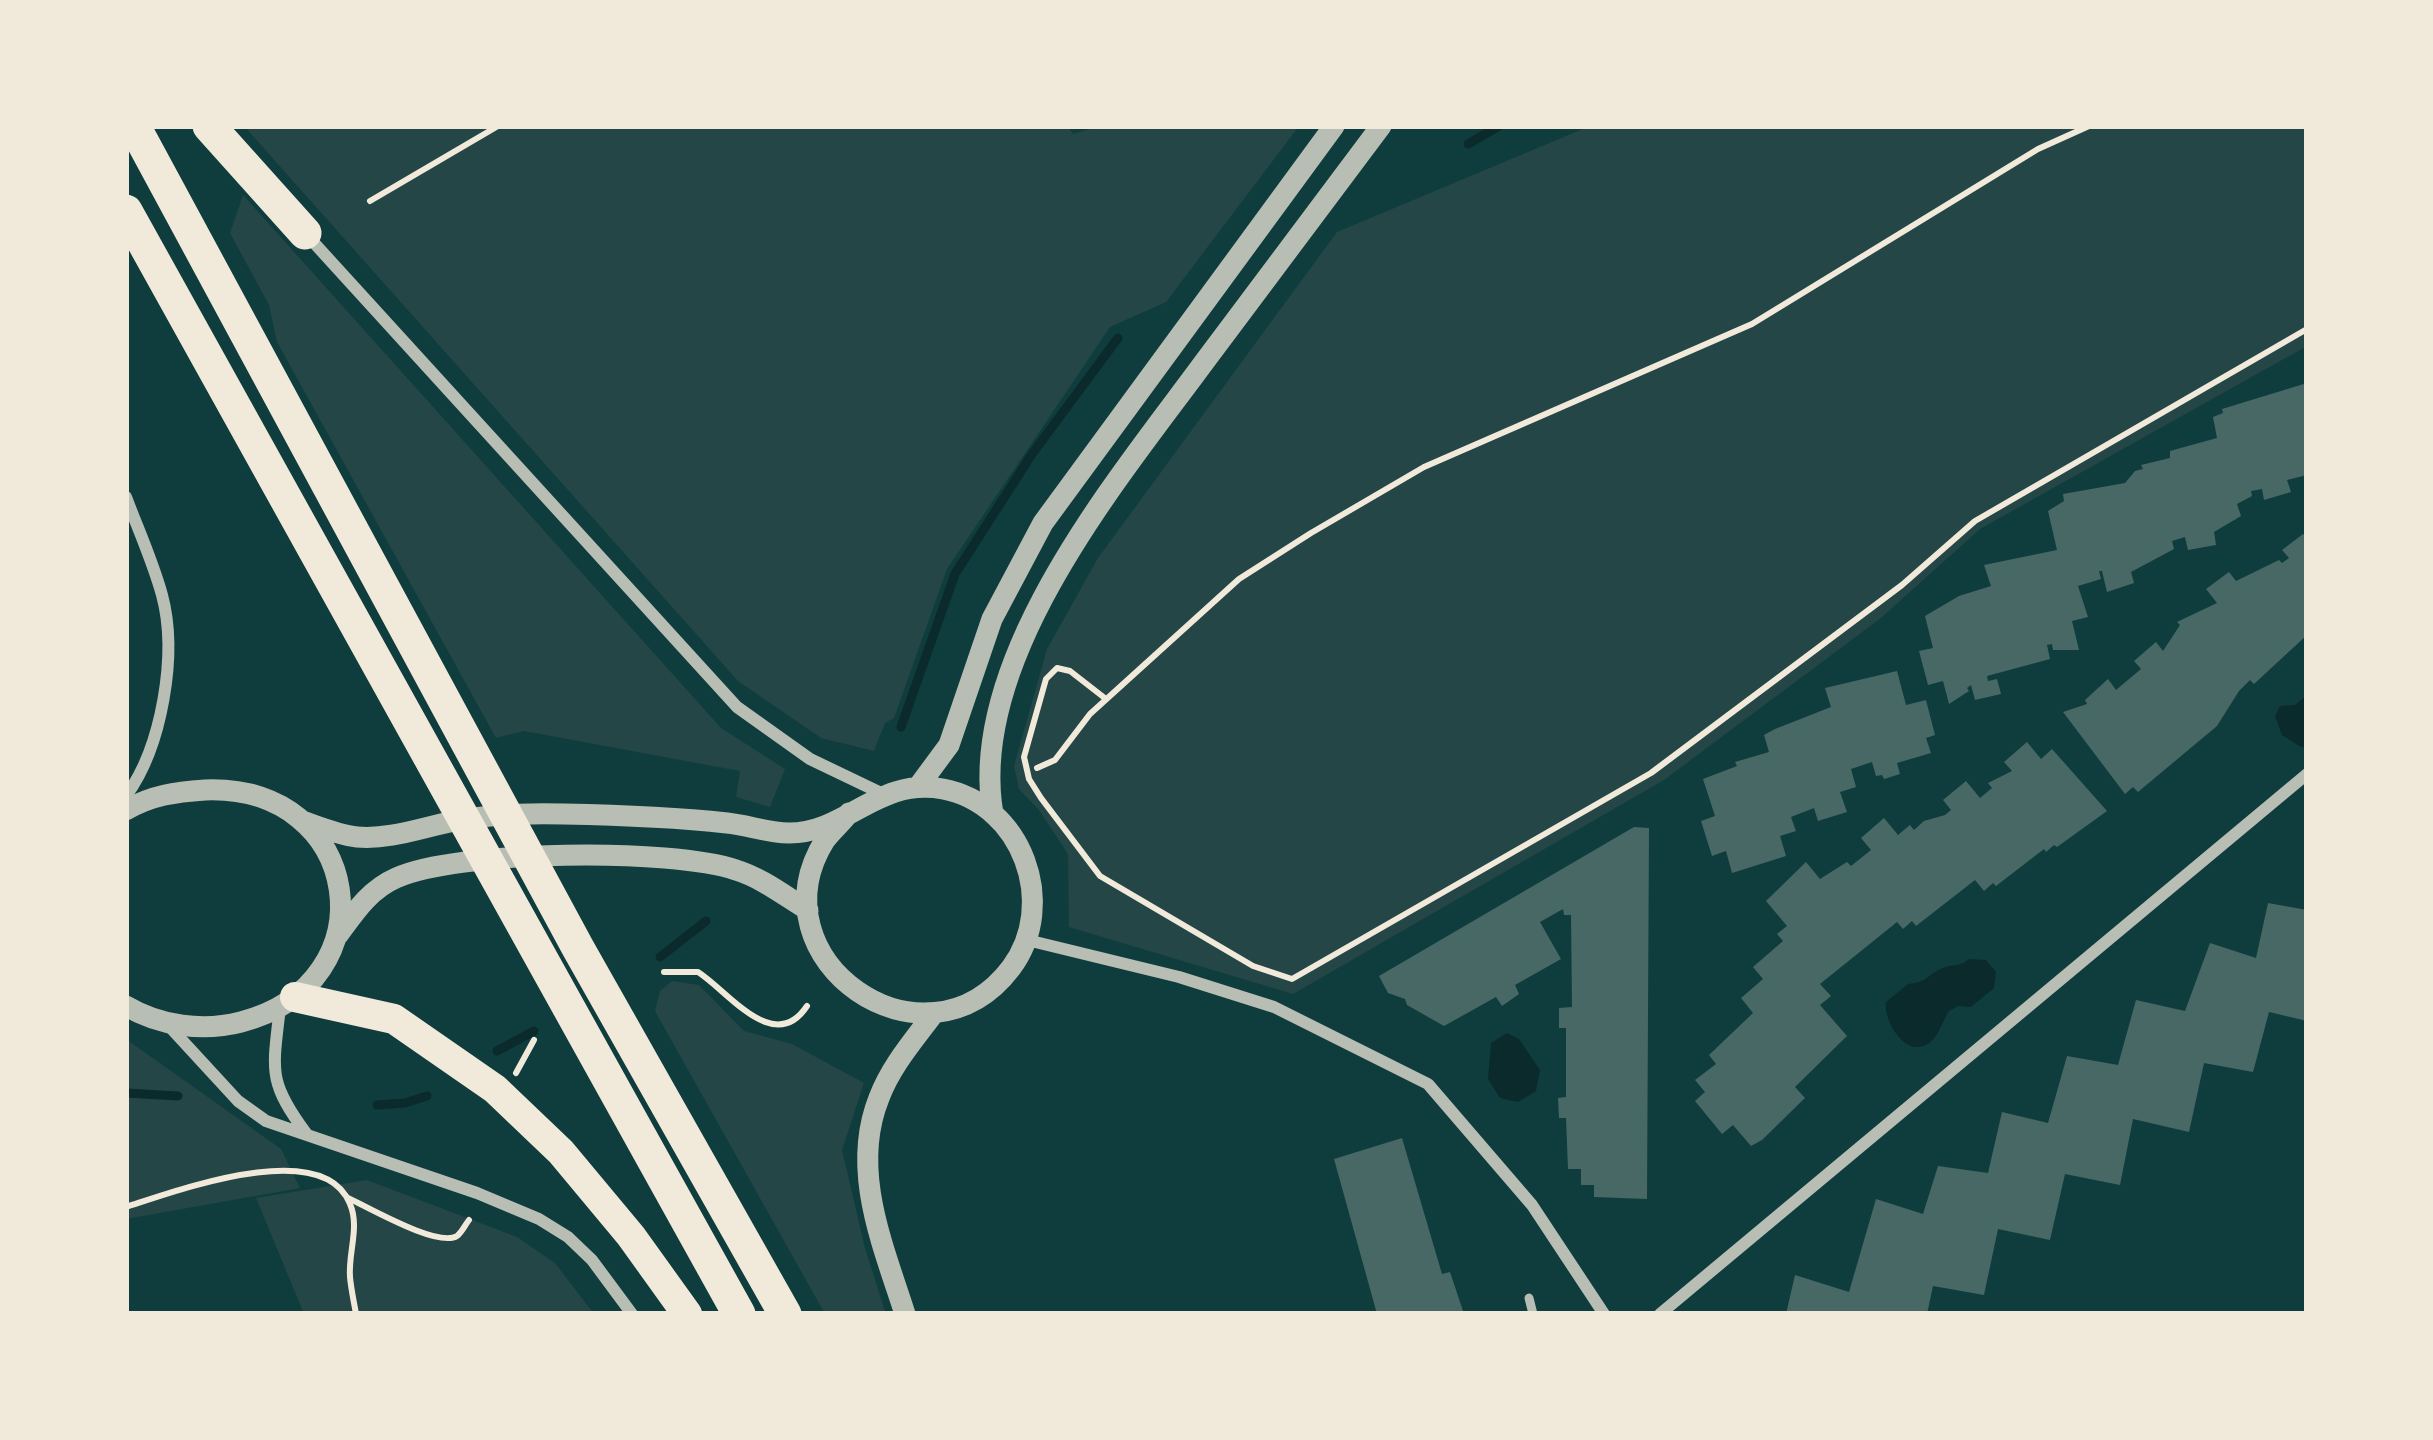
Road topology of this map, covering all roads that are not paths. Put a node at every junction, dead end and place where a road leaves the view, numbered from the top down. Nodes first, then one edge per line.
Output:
1 (134, 126) edge
2 (209, 126) edge
3 (226, 126) edge
4 (1334, 126) edge
5 (1381, 126) edge
6 (126, 211) edge
7 (305, 233) junction
8 (126, 496) edge
9 (2307, 774) edge
10 (918, 787) junction
11 (883, 794) junction
12 (126, 796) edge
13 (126, 810) edge
14 (849, 813) junction
15 (993, 814) junction
16 (305, 822) junction
17 (808, 910) junction
18 (336, 937) junction
19 (1027, 940) junction
20 (287, 1002) junction
21 (126, 1006) edge
22 (934, 1013) junction
23 (165, 1021) junction
24 (307, 1134) junction
25 (1529, 1298) dead end
26 (632, 1314) edge
27 (687, 1314) edge
28 (739, 1314) edge
29 (785, 1314) edge
30 (904, 1314) edge
31 (1533, 1314) edge
32 (1604, 1314) edge
33 (1660, 1314) edge

1 - 29 highway
2 - 7 highway
3 - 7 street
4 - 10 street
5 - 15 street
6 - 28 highway
7 - 11 street
8 - 12 street
9 - 33 street
10 - 11 street
10 - 15 street
11 - 14 street
13 - 16 street
14 - 16 street
14 - 17 street
15 - 19 street
16 - 18 street
17 - 18 street
17 - 22 street
18 - 20 street
19 - 22 street
19 - 32 street
20 - 23 street
20 - 24 street
20 - 27 highway
21 - 23 street
22 - 30 street
23 - 24 street
24 - 26 street
25 - 31 lane

